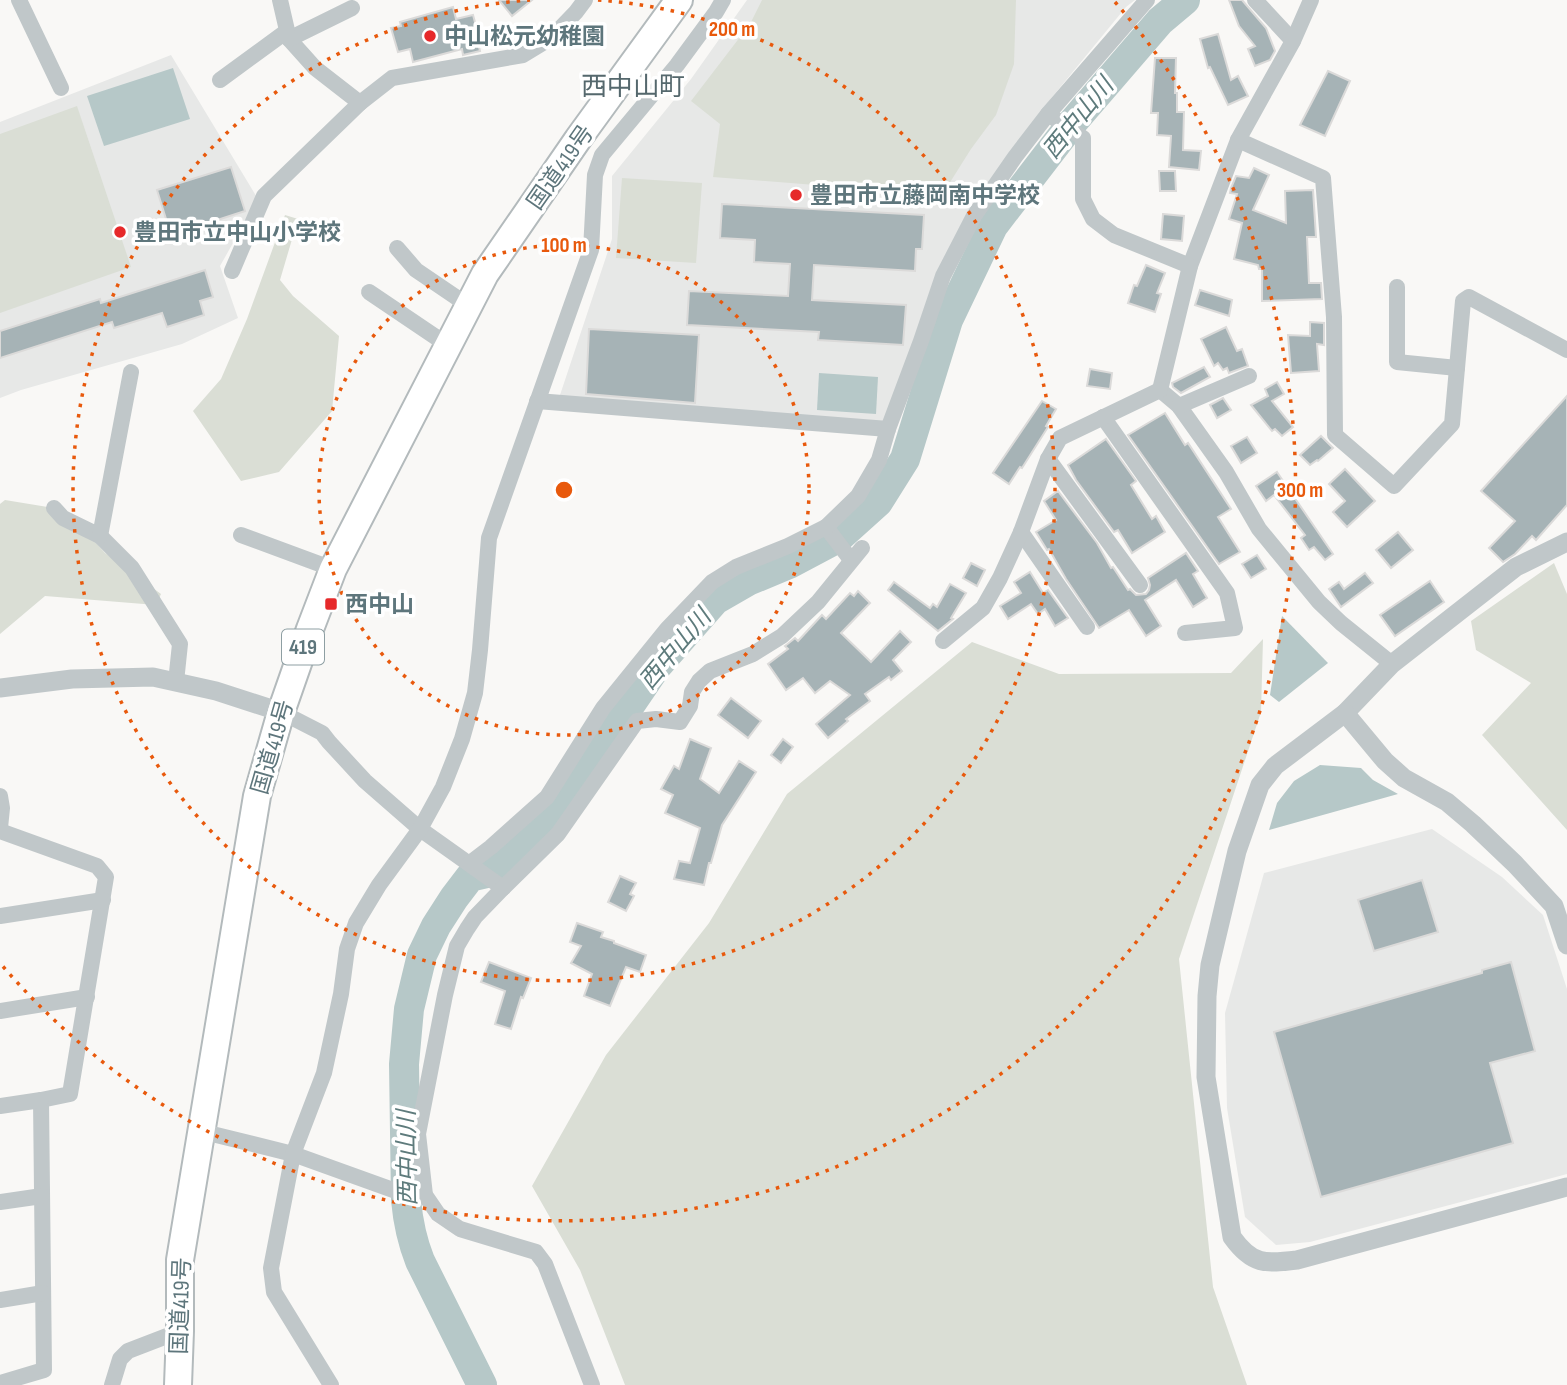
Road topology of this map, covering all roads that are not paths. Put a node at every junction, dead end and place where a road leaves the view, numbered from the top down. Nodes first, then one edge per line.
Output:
1 (19, 0) edge
2 (280, 0) edge
3 (585, 0) edge
4 (679, 0) edge
5 (723, 0) edge
6 (1147, 0) edge
7 (1255, 0) edge
8 (1311, 0) edge
9 (352, 8) dead end
10 (288, 35) junction
11 (1293, 41) junction
12 (220, 80) dead end
13 (61, 88) dead end
14 (360, 103) junction
15 (1051, 116) junction
16 (1238, 140) junction
17 (397, 248) dead end
18 (1190, 265) junction
19 (232, 271) dead end
20 (1397, 287) dead end
21 (369, 292) dead end
22 (469, 306) junction
23 (449, 346) junction
24 (1567, 350) edge
25 (1457, 368) junction
26 (131, 372) dead end
27 (1250, 376) dead end
28 (1160, 390) junction
29 (537, 401) junction
30 (1179, 406) junction
31 (1103, 417) junction
32 (888, 429) junction
33 (1048, 459) junction
34 (54, 508) dead end
35 (828, 529) junction
36 (1021, 532) junction
37 (100, 536) junction
38 (241, 536) dead end
39 (1567, 542) edge
40 (333, 569) junction
41 (1140, 585) dead end
42 (1087, 627) dead end
43 (1185, 633) dead end
44 (943, 641) dead end
45 (1392, 664) junction
46 (176, 682) junction
47 (0, 688) edge
48 (281, 712) junction
49 (1345, 713) junction
50 (0, 796) edge
51 (420, 829) junction
52 (0, 830) edge
53 (473, 866) junction
54 (503, 888) junction
55 (103, 900) junction
56 (0, 916) edge
57 (1567, 945) edge
58 (86, 997) junction
59 (0, 1012) edge
60 (41, 1100) junction
61 (0, 1106) edge
62 (200, 1131) junction
63 (293, 1154) junction
64 (1567, 1188) edge
65 (421, 1194) junction
66 (42, 1196) junction
67 (0, 1202) edge
68 (43, 1293) junction
69 (0, 1300) edge
70 (180, 1331) junction
71 (0, 1383) edge
72 (112, 1385) edge
73 (178, 1385) edge
74 (331, 1385) edge
75 (592, 1385) edge

1 - 13 street
2 - 10 street
3 - 14 street
4 - 22 highway, 国道419号 / 419
5 - 29 street
6 - 15 street
7 - 11 street
8 - 11 street
9 - 10 street
10 - 12 street
10 - 14 street
11 - 16 street
14 - 19 street
15 - 18 street
15 - 32 street
16 - 18 street
16 - 25 street
17 - 22 street
18 - 28 street
20 - 25 street
21 - 23 street
22 - 23 highway, 国道419号 / 419
23 - 40 highway, 国道419号 / 419
24 - 25 street
26 - 37 street
27 - 30 street
28 - 30 street
28 - 31 street
29 - 32 street
29 - 51 street
30 - 45 street
31 - 33 street
31 - 43 street
32 - 35 street
33 - 36 street
33 - 41 street
34 - 37 street
35 - 53 street
35 - 54 street
36 - 42 street
36 - 44 street
37 - 46 street
38 - 40 street
39 - 45 street
40 - 48 highway, 国道419号 / 419
45 - 49 street
46 - 47 street
46 - 48 street
48 - 51 street
48 - 62 highway, 国道419号 / 419
49 - 57 street
49 - 64 street
50 - 52 street
51 - 53 street
51 - 63 street
52 - 55 street
53 - 54 street
54 - 65 street
55 - 56 street
55 - 58 street
58 - 59 street
58 - 60 street
60 - 61 street
60 - 66 street
62 - 63 street
62 - 70 highway, 国道419号 / 419
63 - 65 street
63 - 74 street
65 - 75 street
66 - 67 street
66 - 68 street
68 - 69 street
68 - 71 street
70 - 72 street
70 - 73 highway, 国道419号 / 419

